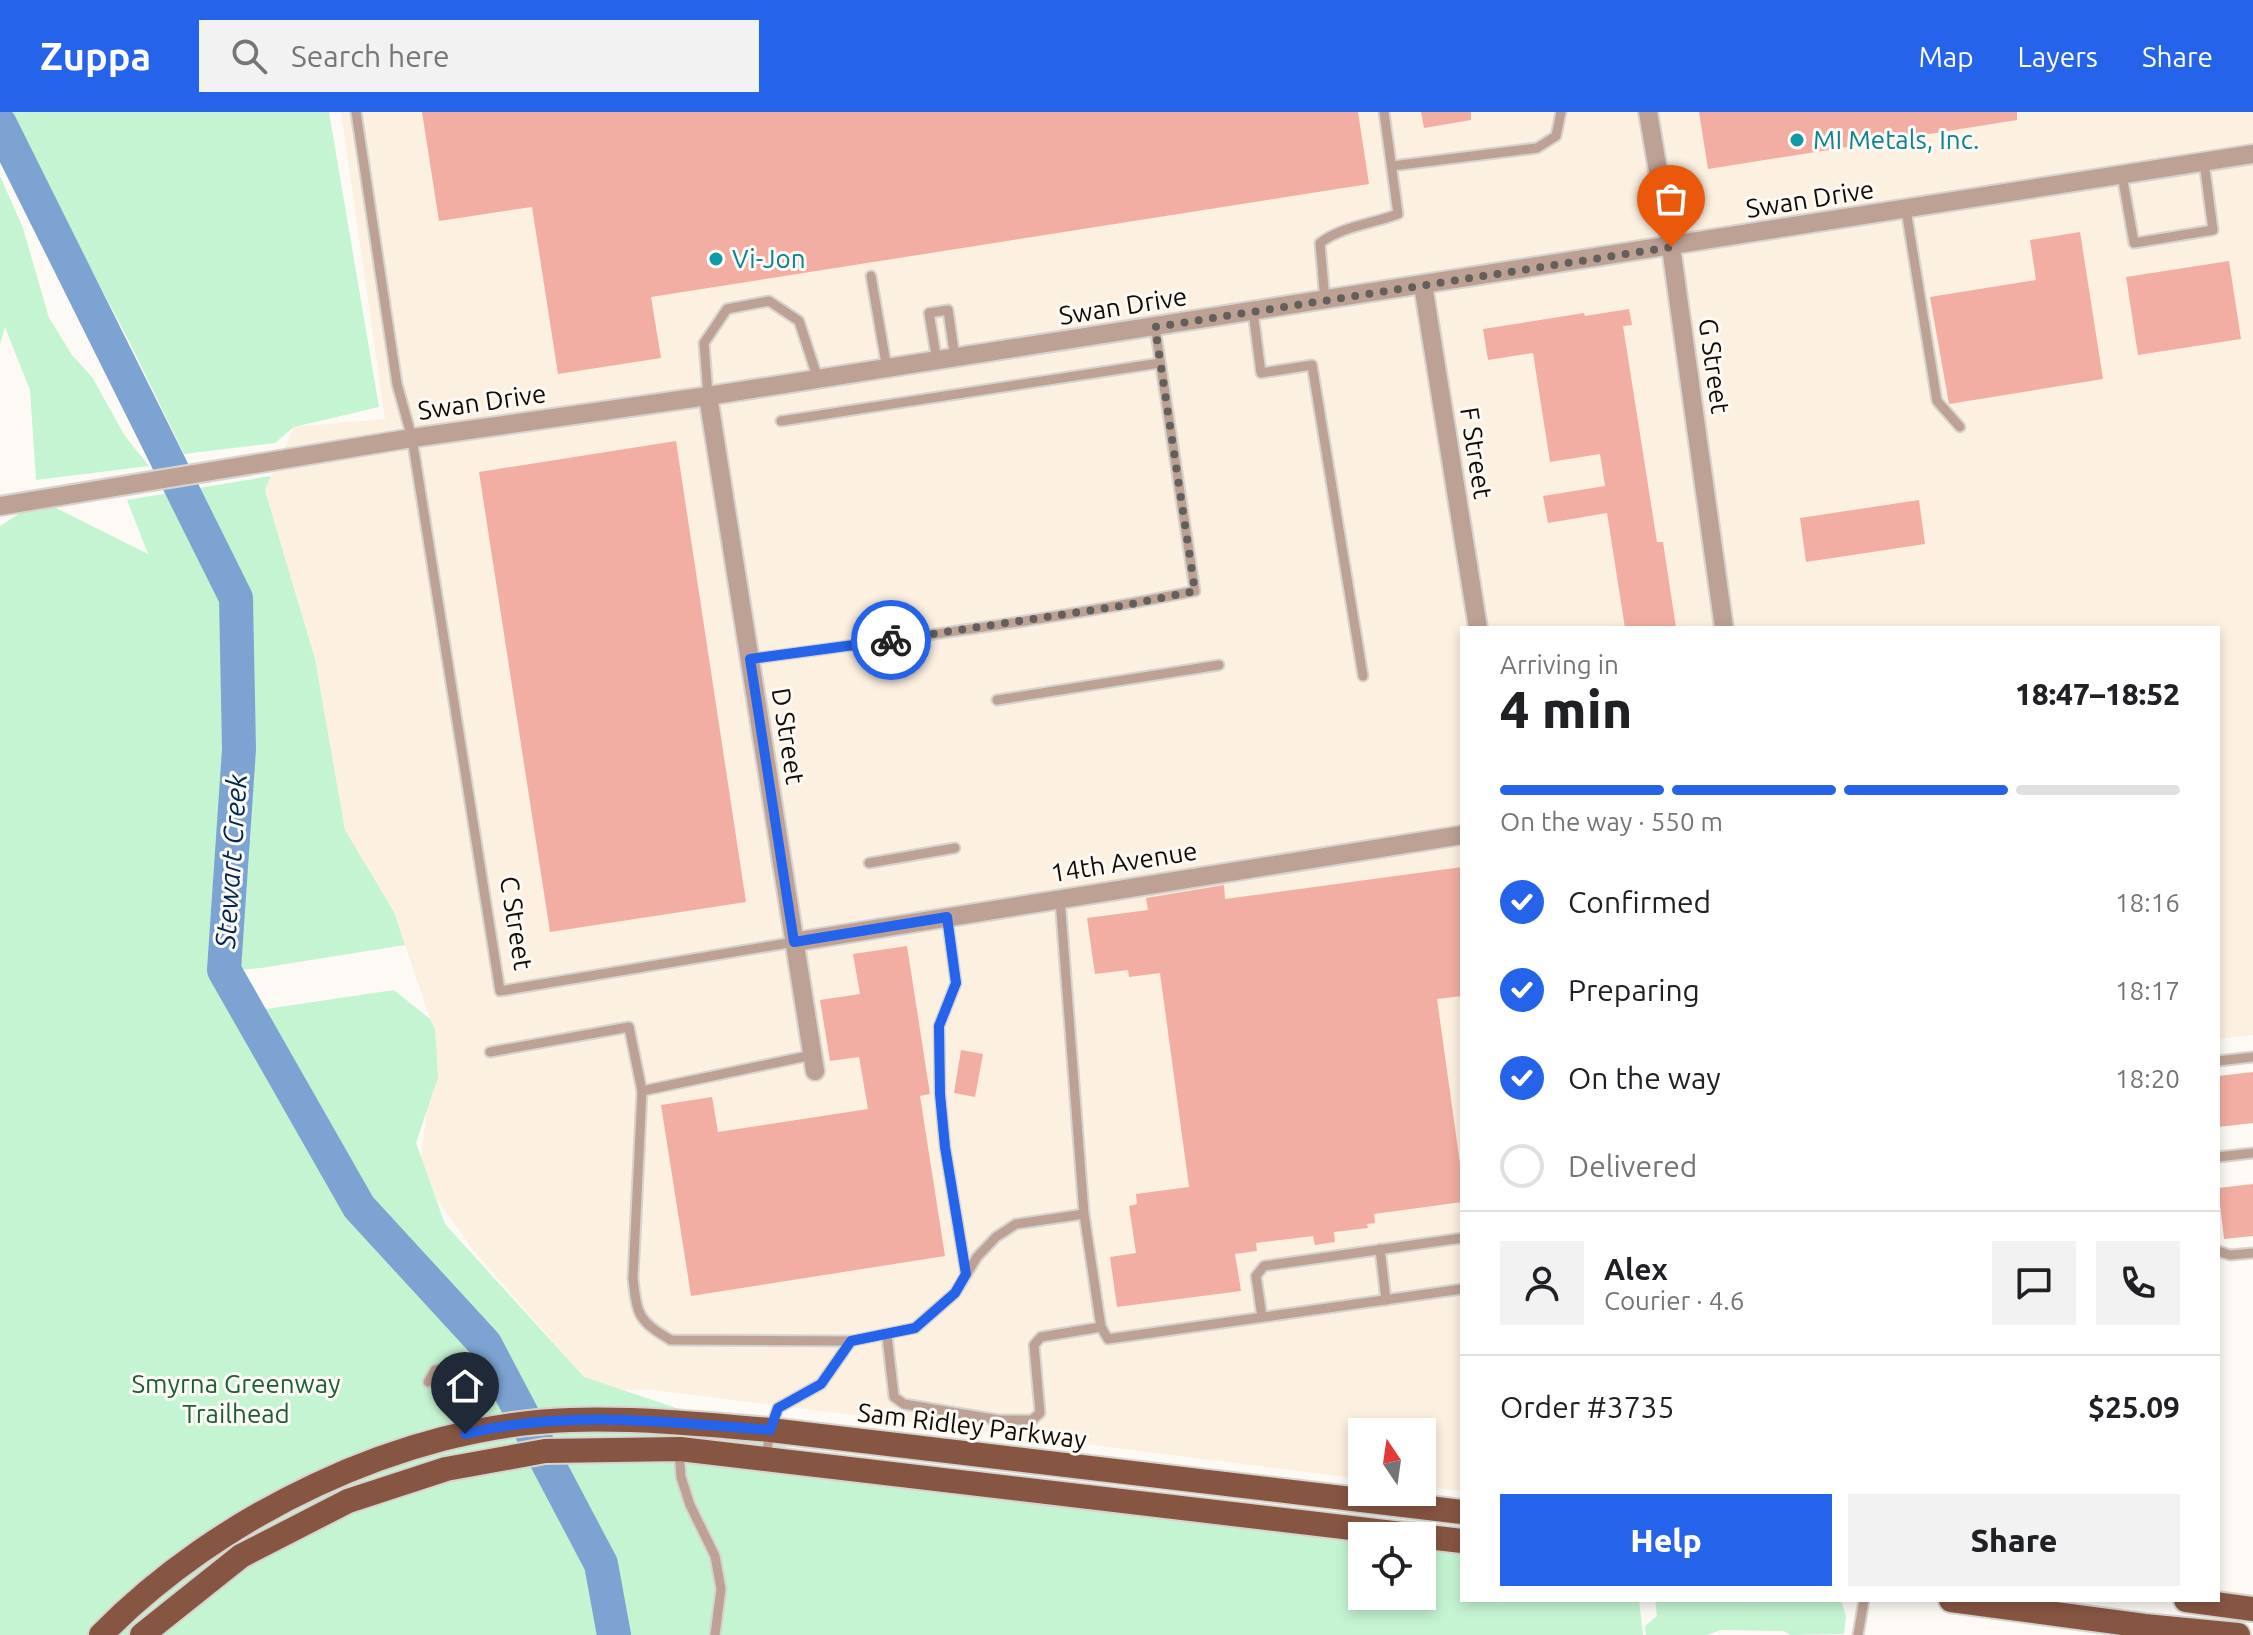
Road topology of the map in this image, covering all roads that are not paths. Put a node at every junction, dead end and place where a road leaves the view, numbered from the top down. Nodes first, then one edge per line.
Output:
1 (356, 112) edge
2 (1384, 112) edge
3 (1561, 112) edge
4 (1648, 112) edge
5 (2253, 154) edge
6 (2204, 162) junction
7 (1392, 166) junction
8 (2122, 175) junction
9 (1906, 210) junction
10 (1671, 247) junction
11 (871, 276) dead end
12 (1423, 285) junction
13 (1325, 301) junction
14 (1253, 312) junction
15 (1155, 327) junction
16 (946, 360) junction
17 (1160, 363) junction
18 (887, 369) junction
19 (818, 379) junction
20 (708, 396) junction
21 (781, 421) dead end
22 (1960, 427) dead end
23 (412, 438) junction
24 (40, 500) junction
25 (0, 506) edge
26 (0, 522) edge
27 (1478, 626) edge
28 (1724, 626) edge
29 (750, 659) junction
30 (1219, 665) dead end
31 (1363, 676) dead end
32 (997, 700) dead end
33 (1460, 835) edge
34 (955, 848) dead end
35 (869, 863) dead end
36 (1060, 899) junction
37 (947, 917) junction
38 (794, 942) junction
39 (490, 1052) dead end
40 (2253, 1057) edge
41 (2220, 1061) edge
42 (813, 1063) joint
43 (642, 1091) junction
44 (2253, 1153) edge
45 (2220, 1157) edge
46 (1084, 1214) junction
47 (1460, 1238) edge
48 (1380, 1249) junction
49 (2220, 1252) edge
50 (2253, 1253) edge
51 (966, 1274) junction
52 (1460, 1289) edge
53 (1386, 1300) junction
54 (1262, 1317) junction
55 (1101, 1327) junction
56 (887, 1336) junction
57 (851, 1341) junction
58 (470, 1363) dead end
59 (428, 1382) dead end
60 (770, 1430) junction
61 (679, 1449) junction
62 (766, 1459) junction
63 (1460, 1512) edge
64 (1460, 1541) edge
65 (1864, 1602) edge
66 (1964, 1602) edge
67 (2201, 1602) edge
68 (2253, 1609) edge
69 (2145, 1631) edge
70 (101, 1635) edge
71 (142, 1635) edge
72 (715, 1635) edge
73 (1858, 1635) edge
74 (2238, 1635) edge

1 - 23 lane
2 - 7 lane
3 - 7 lane
4 - 10 street, G Street
5 - 6 street, Swan Drive
6 - 8 street, Swan Drive
6 - 8 lane
7 - 13 lane
8 - 9 street, Swan Drive
9 - 10 street, Swan Drive
9 - 22 lane
10 - 12 street, Swan Drive
10 - 28 street, G Street
11 - 18 lane
12 - 13 street, Swan Drive
12 - 27 street, F Street
13 - 14 street, Swan Drive
14 - 15 street, Swan Drive
14 - 31 lane
15 - 16 street, Swan Drive
15 - 17 lane
16 - 16 lane
16 - 18 street, Swan Drive
17 - 21 lane
17 - 29 lane
18 - 19 street, Swan Drive
19 - 20 street, Swan Drive
19 - 20 lane
20 - 23 street, Swan Drive
20 - 29 street, D Street
23 - 24 street, Swan Drive
23 - 38 lane, C Street
24 - 25 street, Swan Drive
24 - 26 street
29 - 38 street, D Street
30 - 32 lane
33 - 36 street, 14th Avenue
34 - 35 lane
36 - 37 street, 14th Avenue
36 - 46 lane
37 - 38 street, 14th Avenue
37 - 51 lane
38 - 42 street
39 - 43 lane
40 - 41 lane
42 - 43 lane
43 - 57 lane
44 - 45 lane
46 - 51 lane
46 - 55 lane
47 - 48 lane
48 - 53 lane
48 - 54 lane
49 - 50 lane
51 - 56 lane
52 - 53 lane
53 - 54 lane
54 - 55 lane
55 - 56 lane
56 - 57 lane
57 - 60 lane
58 - 59 lane
60 - 62 lane
60 - 63 main road, Sam Ridley Parkway
60 - 70 main road, Sam Ridley Parkway
61 - 62 main road
61 - 71 main road
61 - 72 lane
62 - 64 main road
65 - 73 lane
66 - 69 main road
67 - 68 main road
69 - 74 main road

